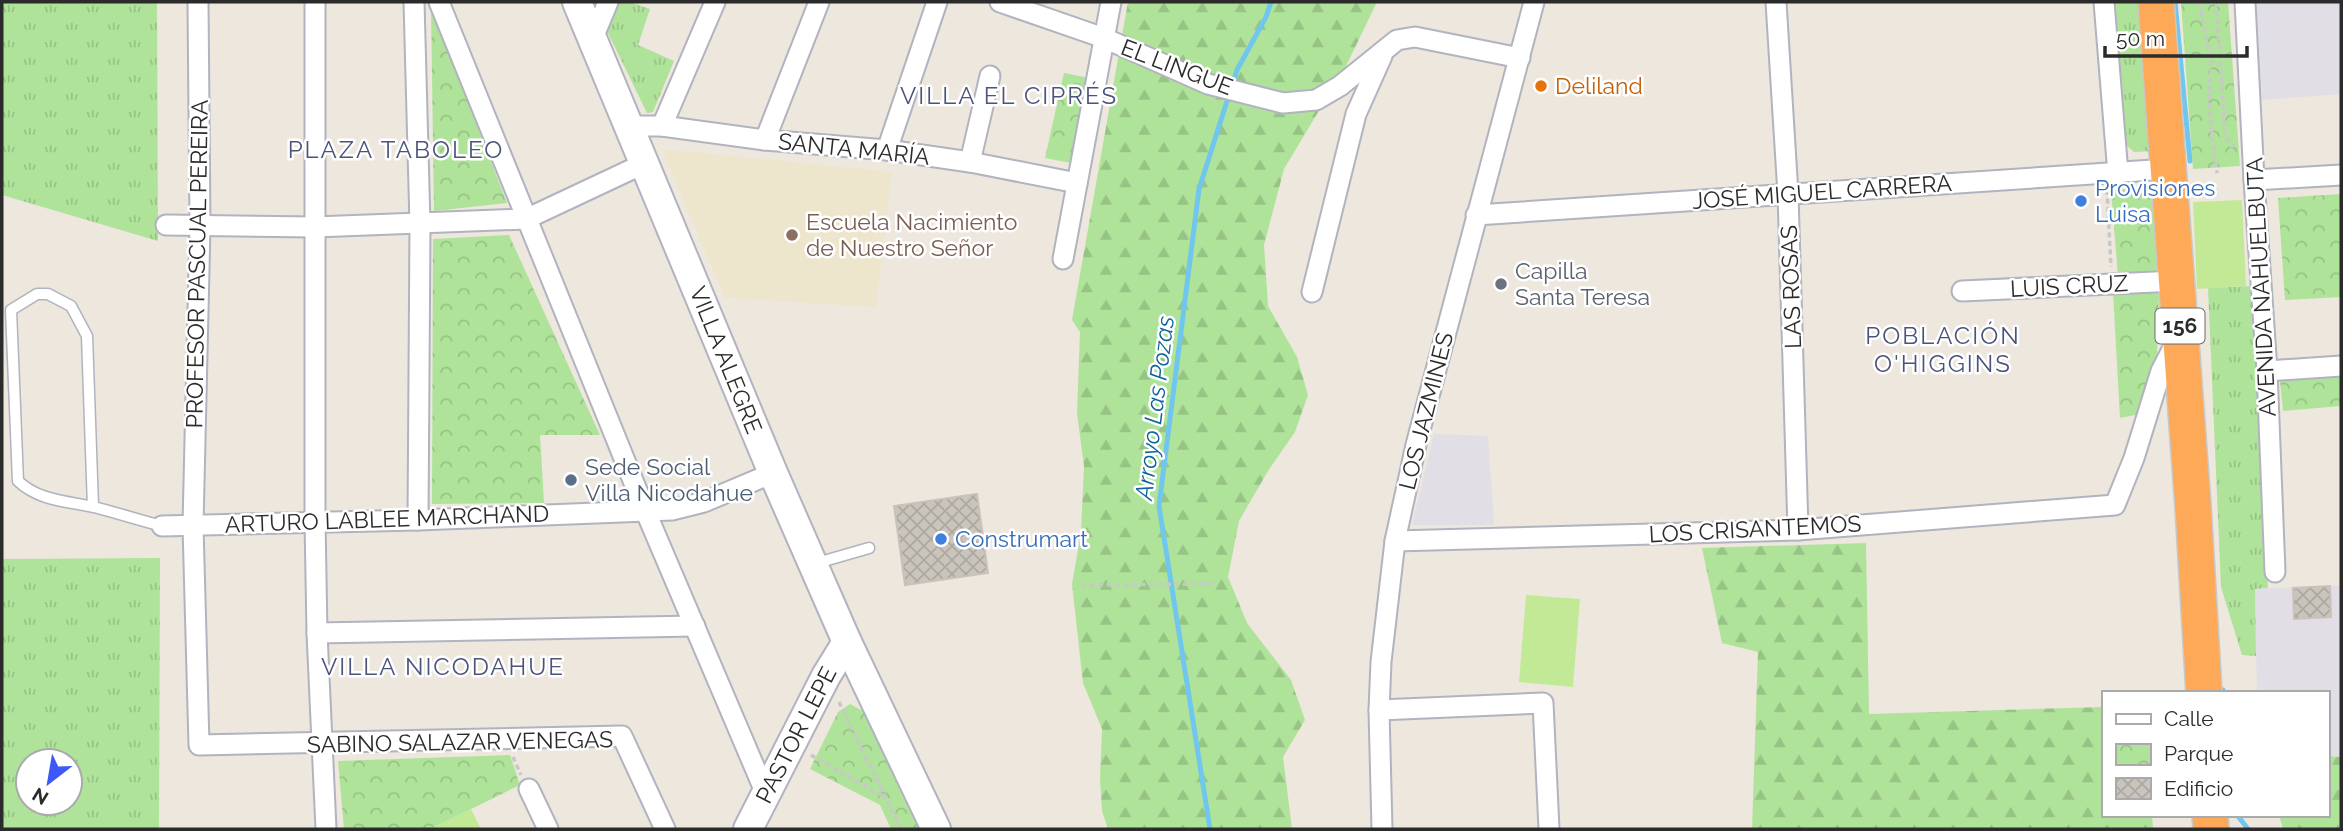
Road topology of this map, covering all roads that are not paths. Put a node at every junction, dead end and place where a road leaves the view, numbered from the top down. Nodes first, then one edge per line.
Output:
1 (198, 2) edge
2 (315, 2) edge
3 (414, 2) edge
4 (439, 2) edge
5 (578, 2) edge
6 (608, 2) edge
7 (715, 2) edge
8 (818, 2) edge
9 (937, 2) edge
10 (1000, 2) edge
11 (1111, 2) edge
12 (1534, 2) edge
13 (1776, 2) edge
14 (2104, 2) edge
15 (2155, 2) edge
16 (2245, 2) edge
17 (593, 38) junction
18 (1104, 38) junction
19 (1384, 52) junction
20 (1520, 58) junction
21 (990, 76) dead end
22 (630, 126) junction
23 (662, 126) junction
24 (765, 140) junction
25 (887, 150) junction
26 (970, 162) junction
27 (643, 164) junction
28 (2168, 169) junction
29 (2112, 174) junction
30 (2341, 175) edge
31 (2254, 180) junction
32 (1077, 183) junction
33 (1788, 194) junction
34 (1476, 215) junction
35 (526, 219) junction
36 (166, 225) dead end
37 (420, 225) junction
38 (200, 226) junction
39 (315, 228) junction
40 (1063, 260) dead end
41 (2176, 281) junction
42 (1962, 291) dead end
43 (1312, 292) dead end
44 (2180, 334) junction
45 (2341, 366) edge
46 (2267, 371) junction
47 (773, 473) junction
48 (93, 507) junction
49 (645, 510) junction
50 (418, 520) junction
51 (315, 522) junction
52 (162, 526) joint
53 (193, 526) junction
54 (1798, 530) junction
55 (1395, 541) junction
56 (869, 548) dead end
57 (813, 564) junction
58 (2275, 572) dead end
59 (695, 626) junction
60 (317, 633) junction
61 (847, 642) junction
62 (2204, 691) edge
63 (1379, 710) junction
64 (323, 744) junction
65 (199, 745) joint
66 (528, 789) road end
67 (766, 794) junction
68 (750, 828) edge
69 (326, 829) edge
70 (548, 829) edge
71 (665, 829) edge
72 (936, 829) edge
73 (1382, 829) edge
74 (1549, 829) edge

1 - 38 street, PROFESOR PASCUAL PEREIRA
2 - 39 street
3 - 37 street
4 - 35 street
5 - 17 main road, VILLA ALEGRE
6 - 17 street
7 - 23 street
8 - 24 street
9 - 25 street
10 - 18 street, EL LINGUE
11 - 18 street
12 - 20 street, LOS JAZMINES
13 - 33 street, LAS ROSAS
14 - 29 street
15 - 28 highway, 156
16 - 31 street, AVENIDA NAHUELBUTA
17 - 22 main road, VILLA ALEGRE
18 - 19 street, EL LINGUE
18 - 32 street
19 - 20 street, EL LINGUE
19 - 43 street
20 - 34 street, LOS JAZMINES
21 - 26 street
22 - 23 street, SANTA MARÍA
22 - 27 main road, VILLA ALEGRE
23 - 24 street, SANTA MARÍA
24 - 25 street, SANTA MARÍA
25 - 26 street, SANTA MARÍA
26 - 32 street, SANTA MARÍA
27 - 35 street
27 - 47 main road, VILLA ALEGRE
28 - 29 street, JOSÉ MIGUEL CARRERA
28 - 41 highway, 156
29 - 33 street, JOSÉ MIGUEL CARRERA
30 - 31 street
31 - 46 street, AVENIDA NAHUELBUTA
32 - 40 street
33 - 34 street, JOSÉ MIGUEL CARRERA
33 - 54 street, LAS ROSAS
34 - 55 street, LOS JAZMINES
35 - 37 street
35 - 49 street
36 - 38 street
37 - 39 street
37 - 50 street
38 - 39 street
38 - 53 street, PROFESOR PASCUAL PEREIRA
39 - 51 street
41 - 42 street, LUIS CRUZ
41 - 44 highway, 156
44 - 54 street, LOS CRISANTEMOS
44 - 62 highway, 156
45 - 46 street
46 - 58 street, AVENIDA NAHUELBUTA
47 - 49 street, ARTURO LABLEE MARCHAND
47 - 57 main road, VILLA ALEGRE
48 - 48 lane
48 - 52 lane
49 - 50 street, ARTURO LABLEE MARCHAND
49 - 59 street
50 - 51 street, ARTURO LABLEE MARCHAND
51 - 53 street, ARTURO LABLEE MARCHAND
51 - 60 street
52 - 53 street, ARTURO LABLEE MARCHAND
53 - 65 street, PROFESOR PASCUAL PEREIRA
54 - 55 street, LOS CRISANTEMOS
55 - 63 street, LOS JAZMINES
56 - 57 lane
57 - 61 main road, VILLA ALEGRE
59 - 60 street
59 - 67 street
60 - 64 street
61 - 67 main road, PASTOR LEPE
61 - 72 main road, VILLA ALEGRE
63 - 73 street, LOS JAZMINES
63 - 74 street
64 - 65 street, SABINO SALAZAR VENEGAS
64 - 69 street
64 - 71 street, SABINO SALAZAR VENEGAS
66 - 70 street
67 - 68 main road, PASTOR LEPE

